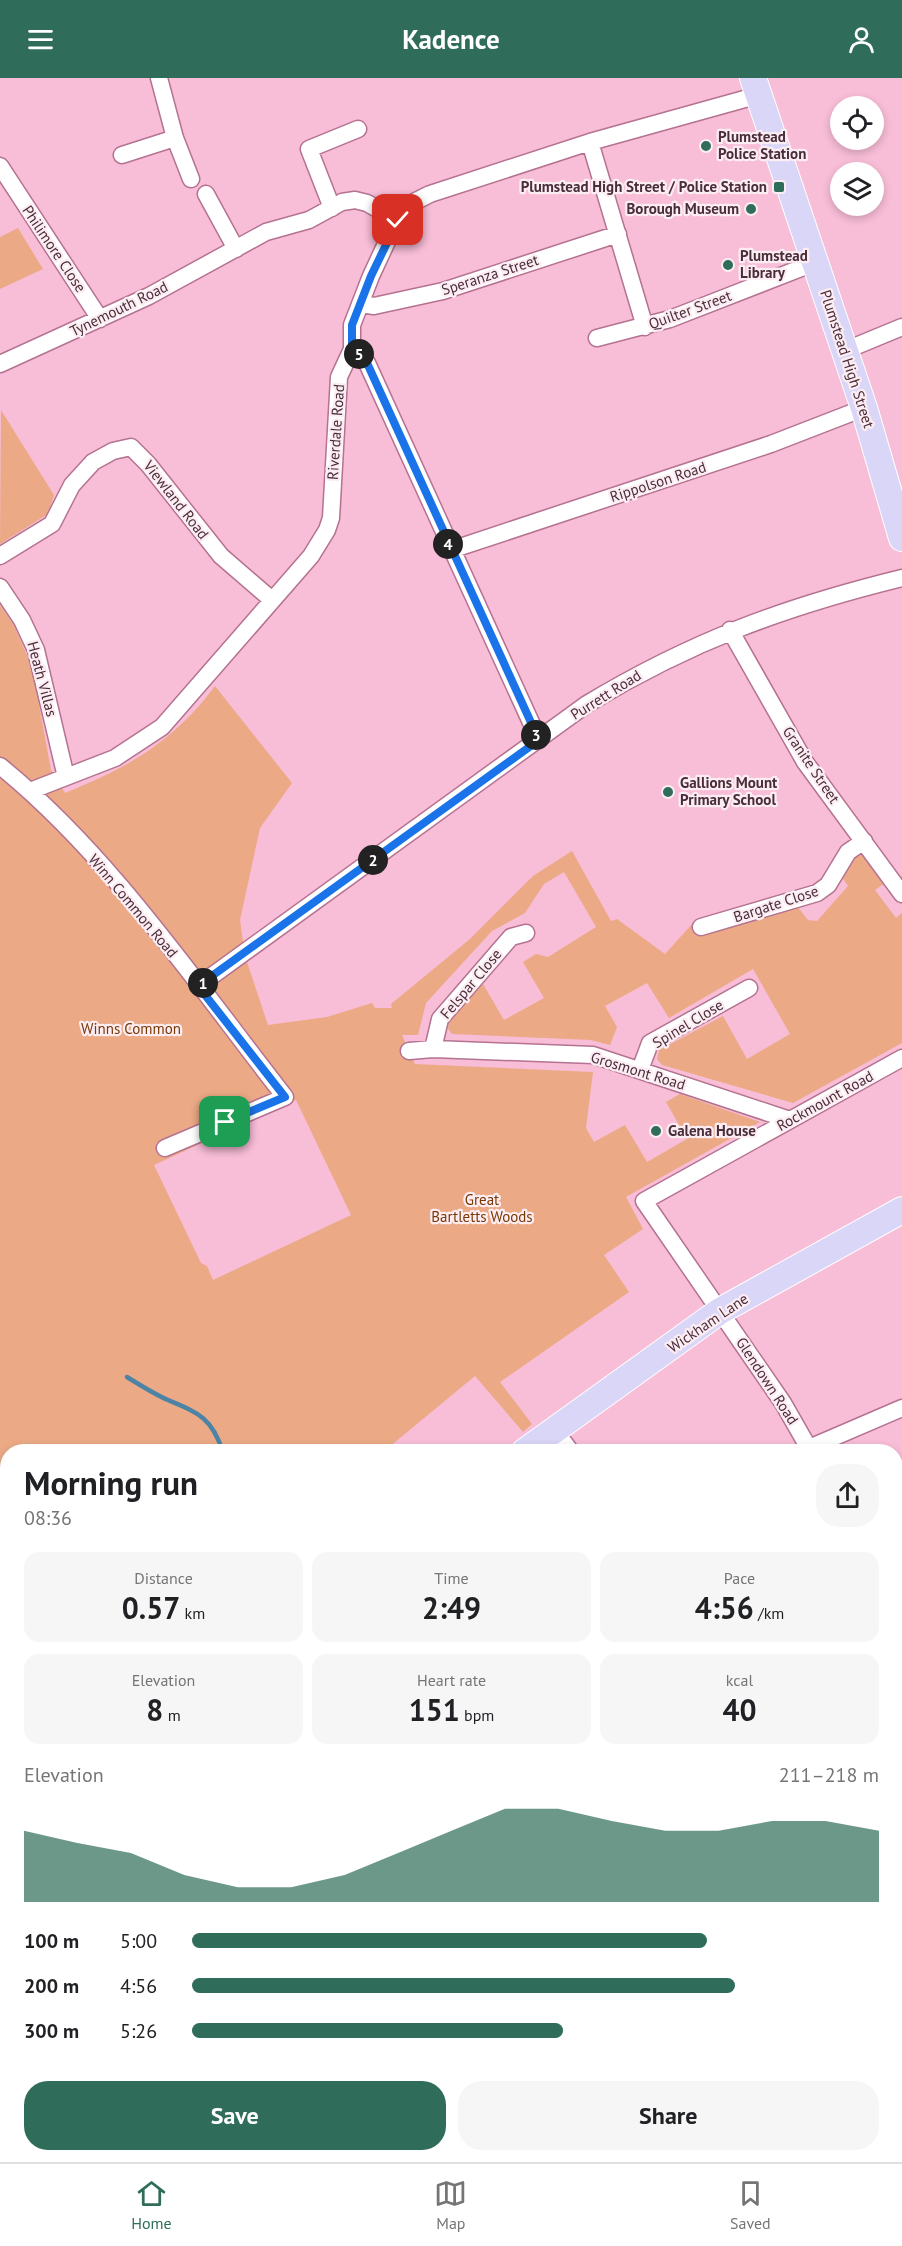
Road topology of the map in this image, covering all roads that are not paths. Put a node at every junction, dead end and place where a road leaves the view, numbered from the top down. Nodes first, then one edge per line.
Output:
1 (164, 80) edge
2 (756, 87) edge
3 (358, 129) dead end
4 (175, 138) junction
5 (590, 142) junction
6 (122, 155) dead end
7 (2, 176) edge
8 (191, 179) dead end
9 (206, 194) dead end
10 (332, 207) junction
11 (398, 220) junction
12 (618, 234) junction
13 (236, 249) junction
14 (814, 264) junction
15 (360, 304) junction
16 (100, 319) junction
17 (645, 327) junction
18 (902, 327) edge
19 (597, 338) dead end
20 (352, 349) junction
21 (844, 351) junction
22 (0, 364) edge
23 (864, 408) junction
24 (902, 538) edge
25 (451, 550) junction
26 (0, 556) edge
27 (902, 578) edge
28 (0, 587) edge
29 (273, 600) junction
30 (729, 630) junction
31 (539, 740) junction
32 (0, 766) edge
33 (66, 777) junction
34 (30, 791) junction
35 (864, 841) junction
36 (902, 894) edge
37 (701, 927) dead end
38 (526, 933) dead end
39 (198, 986) junction
40 (749, 988) dead end
41 (433, 1049) junction
42 (409, 1051) dead end
43 (902, 1058) edge
44 (640, 1070) junction
45 (790, 1120) junction
46 (165, 1148) dead end
47 (902, 1210) edge
48 (720, 1311) junction
49 (902, 1408) edge
50 (554, 1429) junction
51 (534, 1444) edge
52 (565, 1444) edge
53 (807, 1444) edge
54 (823, 1444) edge

1 - 4 street
2 - 5 street, Riverdale Road
2 - 14 main road, Plumstead High Street
3 - 10 street
4 - 6 street
4 - 8 street
5 - 11 street, Riverdale Road
5 - 12 street
7 - 16 street, Philimore Close
9 - 13 street
10 - 11 street, Tynemouth Road
10 - 13 street, Tynemouth Road
11 - 15 street, Riverdale Road
12 - 15 street, Speranza Street
12 - 17 street
13 - 16 street, Tynemouth Road
14 - 17 street, Quilter Street
14 - 21 main road, Plumstead High Street
15 - 20 street, Riverdale Road
16 - 22 street, Tynemouth Road
17 - 19 street, Quilter Street
18 - 21 street
20 - 25 street
20 - 29 street, Riverdale Road
21 - 23 main road, Plumstead High Street
23 - 24 main road, Plumstead High Street
23 - 25 street, Rippolson Road
25 - 31 street
26 - 29 street, Viewland Road
27 - 30 street, Purrett Road
28 - 33 street, Heath Villas
29 - 33 street, Riverdale Road
30 - 31 street, Purrett Road
30 - 35 street, Granite Street
31 - 39 street, Purrett Road
32 - 34 street, Winn Common Road
33 - 34 street, Riverdale Road
34 - 39 street, Winn Common Road
35 - 36 street, Granite Street
35 - 37 street, Bargate Close
38 - 41 street, Felspar Close
39 - 46 street, Winn Common Road
40 - 44 street, Spinel Close
41 - 42 street, Grosmont Road
41 - 44 street, Grosmont Road
43 - 45 street, Rockmount Road
44 - 45 street, Grosmont Road
45 - 48 street, Rockmount Road
47 - 48 main road, Wickham Lane
48 - 50 main road, Wickham Lane
48 - 53 street, Glendown Road
49 - 54 street
50 - 51 main road, Wickham Lane
50 - 52 street

